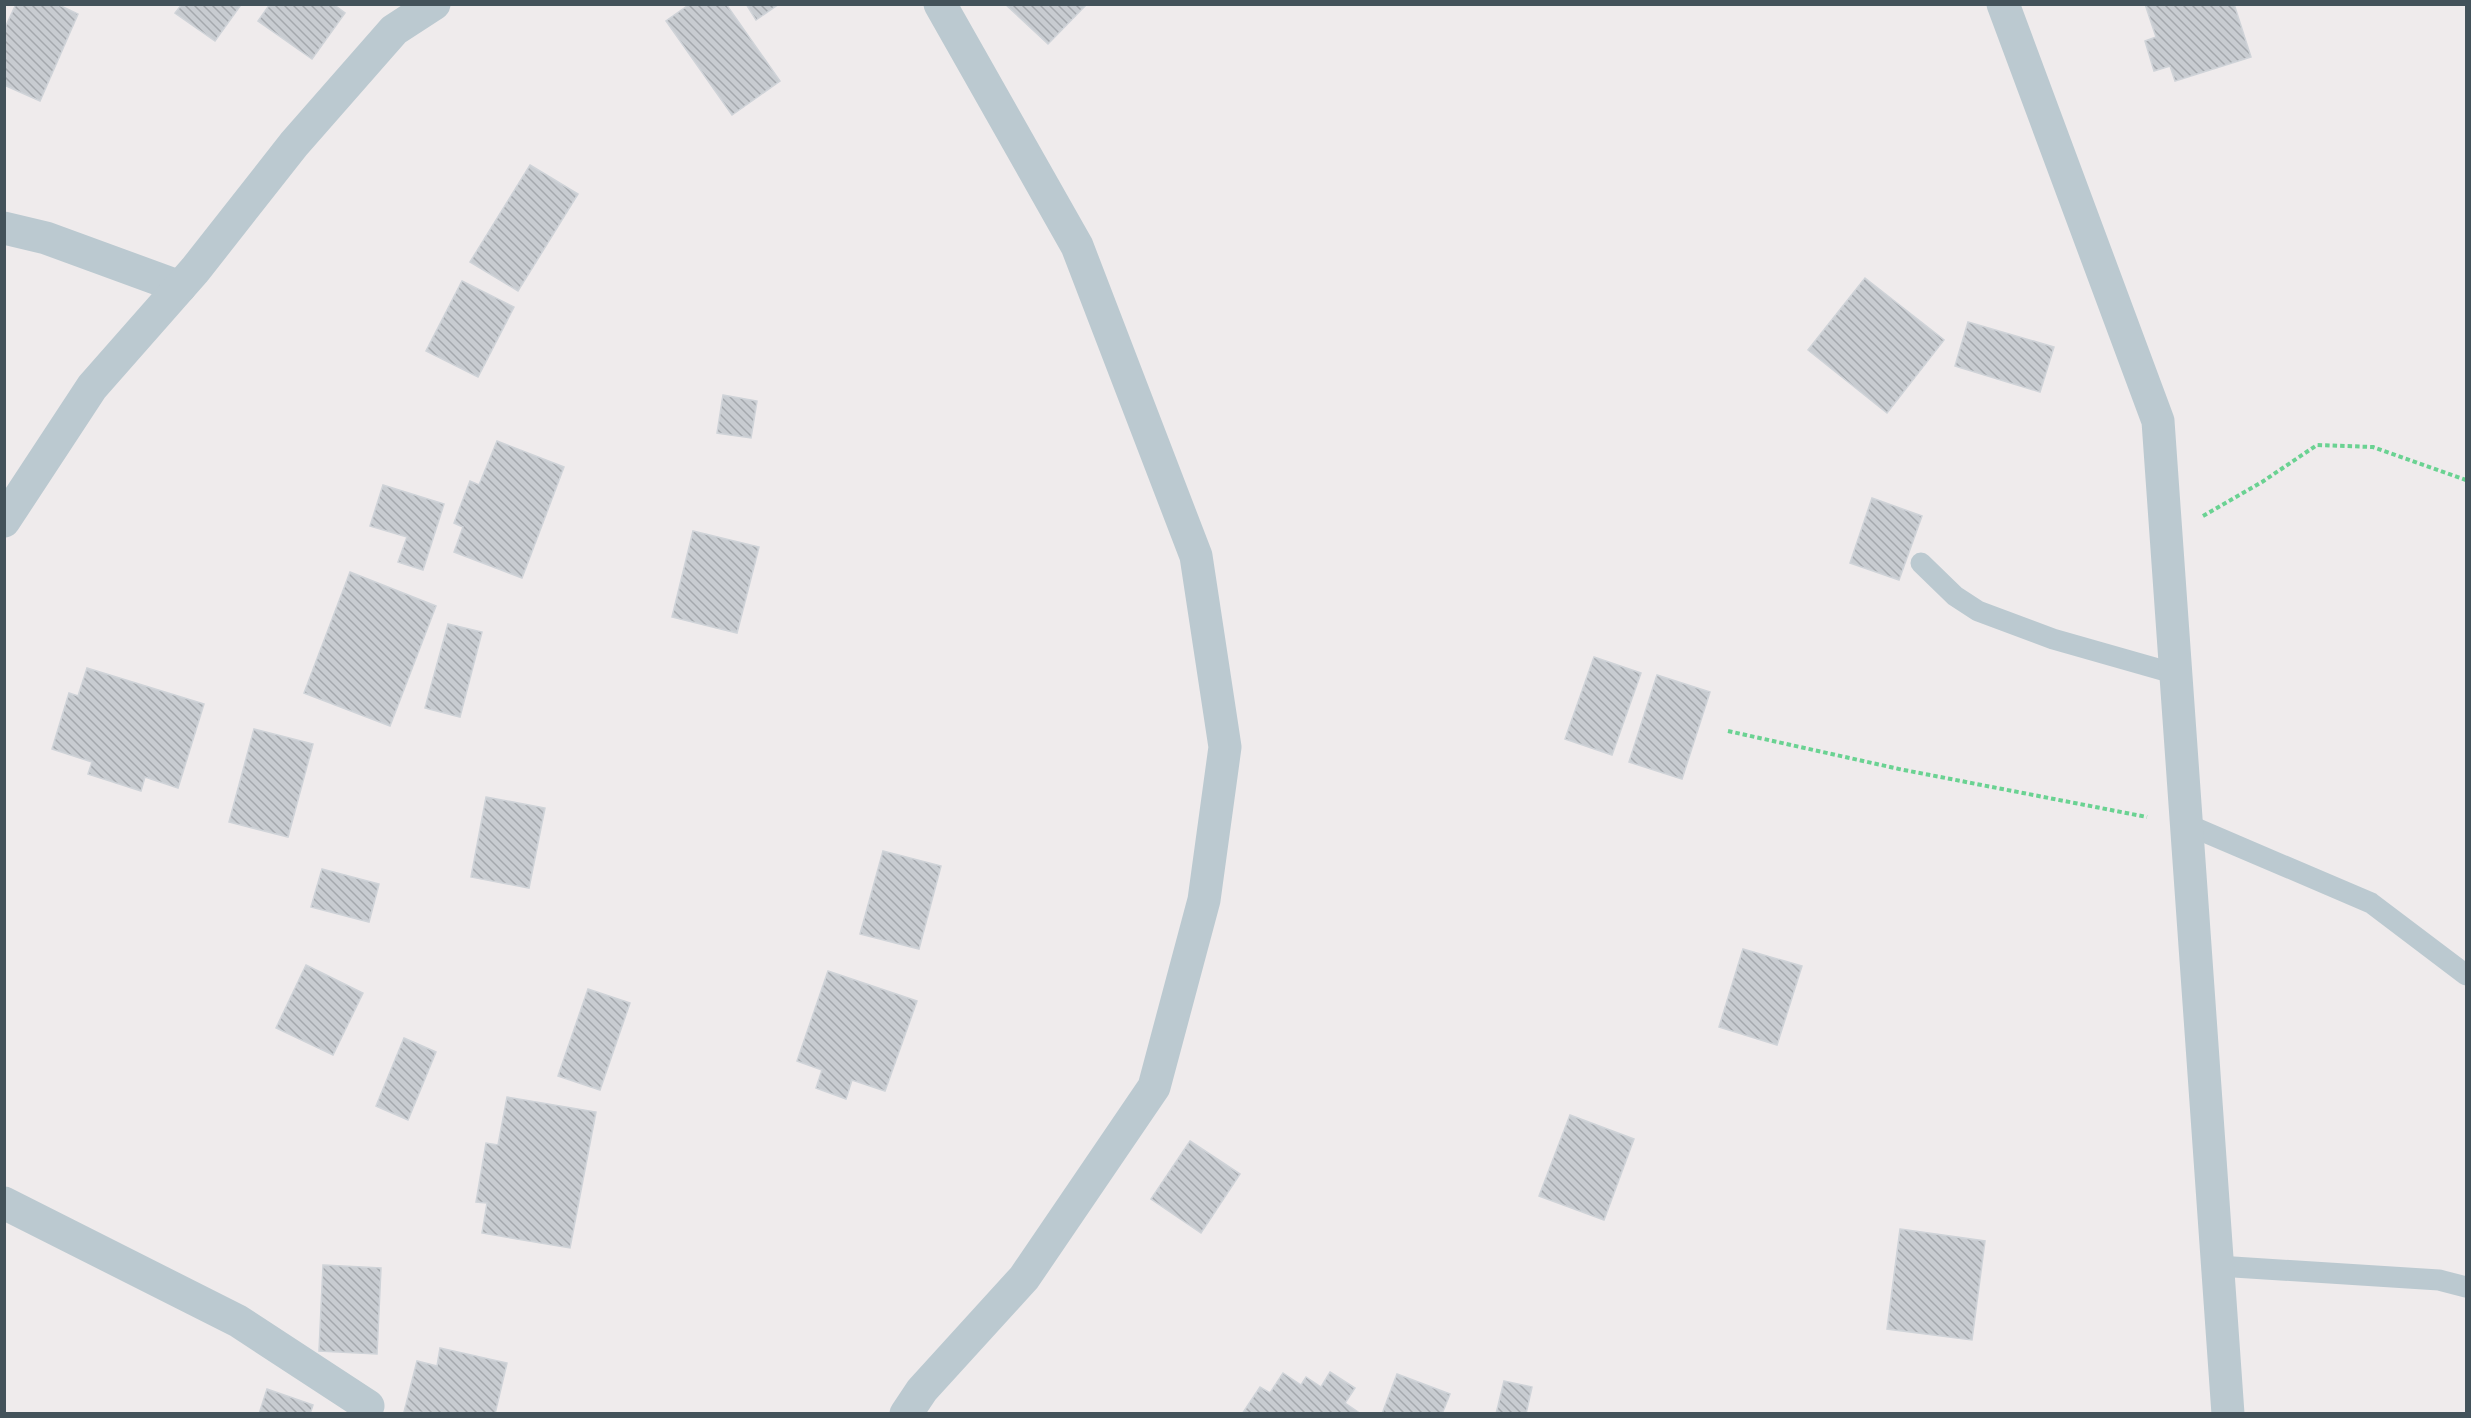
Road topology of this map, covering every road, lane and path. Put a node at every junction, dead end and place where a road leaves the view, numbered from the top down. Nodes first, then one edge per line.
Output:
1 (434, 4) edge
2 (940, 4) edge
3 (2003, 4) edge
4 (4, 228) edge
5 (180, 287) junction
6 (2466, 480) edge
7 (4, 521) edge
8 (2166, 538) junction
9 (1921, 563) dead end
10 (2176, 674) junction
11 (1728, 731) dead end
12 (2186, 824) junction
13 (2466, 975) edge
14 (4, 1203) edge
15 (2218, 1266) junction
16 (2466, 1287) edge
17 (368, 1406) dead end
18 (906, 1413) edge
19 (2228, 1413) edge

1 - 5 street
2 - 18 street
3 - 8 street
4 - 5 street
5 - 7 street
6 - 8 path
8 - 10 street
9 - 10 lane
10 - 12 street
11 - 12 path
12 - 13 lane
12 - 15 street
14 - 17 street
15 - 16 lane
15 - 19 street

